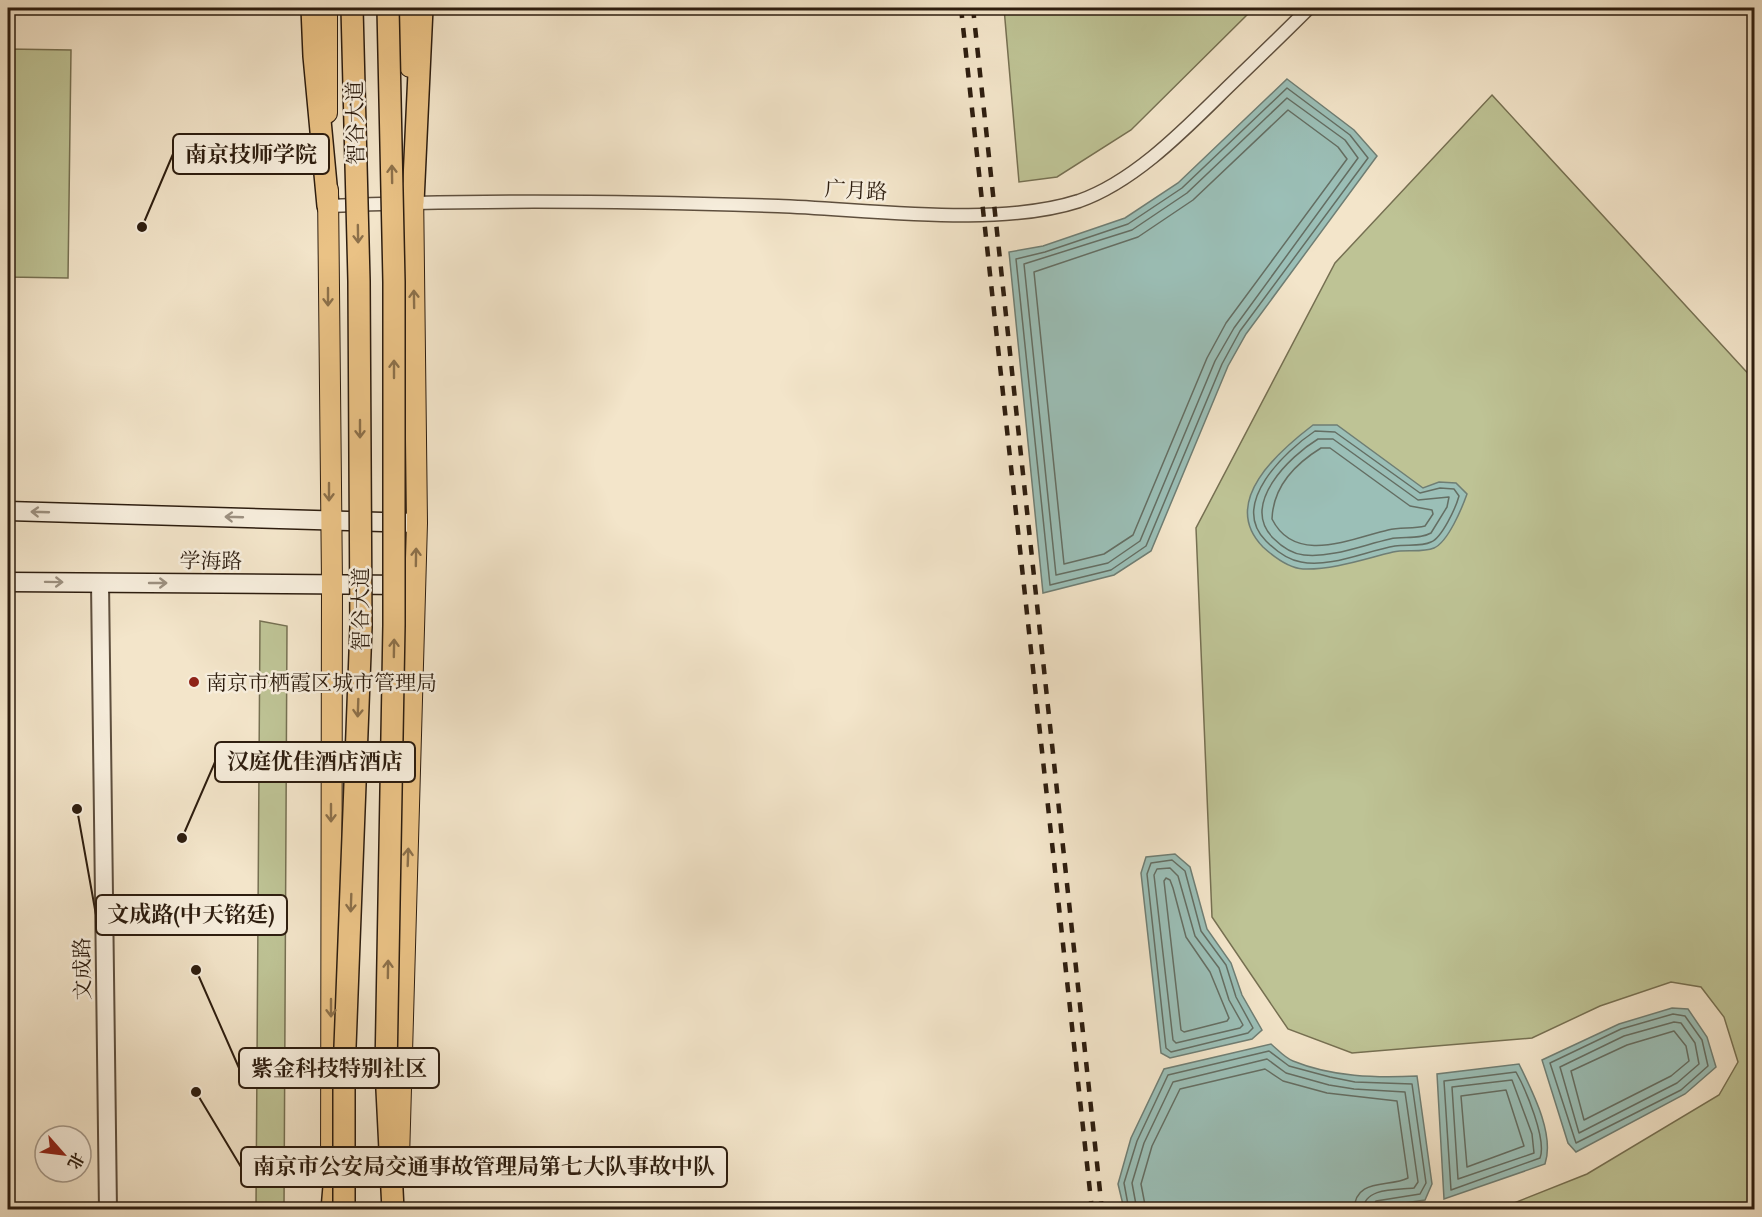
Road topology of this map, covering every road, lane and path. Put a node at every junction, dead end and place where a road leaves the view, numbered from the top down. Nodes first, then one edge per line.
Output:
1 (312, 8) edge
2 (327, 8) edge
3 (352, 8) edge
4 (388, 8) edge
5 (409, 8) edge
6 (422, 8) edge
7 (1309, 8) edge
8 (413, 202) junction
9 (328, 206) junction
10 (8, 511) edge
11 (329, 521) junction
12 (417, 524) junction
13 (8, 582) edge
14 (100, 583) junction
15 (332, 583) junction
16 (416, 585) junction
17 (386, 1070) junction
18 (344, 1073) junction
19 (108, 1209) edge
20 (331, 1209) edge
21 (344, 1209) edge
22 (385, 1209) edge
23 (393, 1209) edge
24 (398, 1209) edge

1 - 9 highway
2 - 9 main road, 智谷大道
3 -> 18 highway, 智谷大道, bridge
17 -> 4 highway, 智谷大道, bridge
5 - 8 main road
6 - 8 highway
7 - 8 street, 广月路
8 - 9 street, 广月路
12 -> 8 main road
9 -> 11 main road, 智谷大道
11 -> 10 main road
11 - 12 main road
11 - 15 main road, 智谷大道
16 -> 12 main road
13 -> 14 main road, 学海路
14 -> 15 main road, 学海路
14 - 19 street, 文成路
15 - 16 main road, 学海路
15 -> 20 main road, 智谷大道
24 -> 16 main road
17 - 22 highway, 智谷大道
17 - 23 highway
18 - 20 highway, bridge
18 - 21 highway, 智谷大道, bridge

